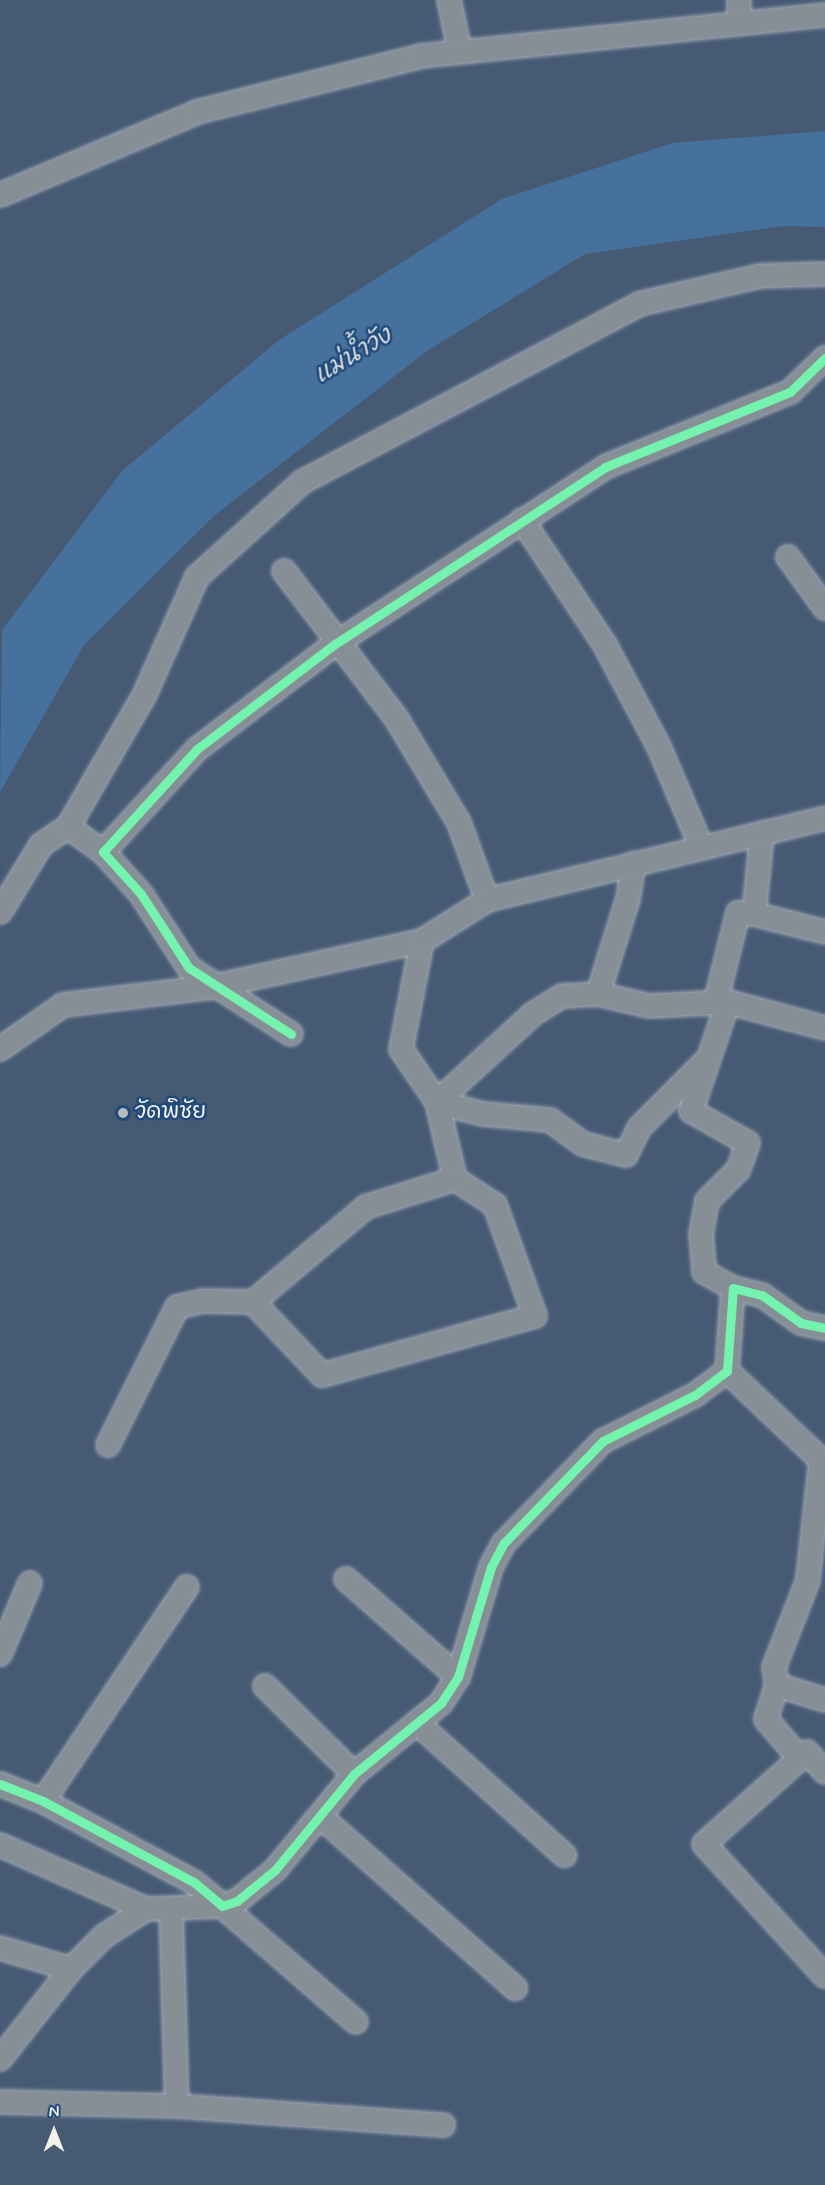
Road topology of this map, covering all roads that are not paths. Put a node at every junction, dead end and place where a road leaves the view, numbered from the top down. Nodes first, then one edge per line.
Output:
1 (449, 0) edge
2 (739, 11) edge
3 (825, 15) edge
4 (460, 52) junction
5 (0, 195) edge
6 (825, 274) edge
7 (825, 358) edge
8 (522, 520) junction
9 (789, 557) dead end
10 (284, 572) dead end
11 (825, 608) edge
12 (335, 644) junction
13 (825, 818) edge
14 (68, 827) junction
15 (762, 833) junction
16 (701, 846) junction
17 (103, 852) junction
18 (634, 863) junction
19 (487, 900) junction
20 (0, 912) edge
21 (754, 914) junction
22 (825, 932) edge
23 (422, 941) junction
24 (212, 987) junction
25 (598, 994) junction
26 (722, 1002) junction
27 (825, 1028) edge
28 (291, 1034) dead end
29 (0, 1048) edge
30 (708, 1059) junction
31 (437, 1102) junction
32 (455, 1179) junction
33 (733, 1288) junction
34 (254, 1302) junction
35 (825, 1328) edge
36 (727, 1371) junction
37 (108, 1445) dead end
38 (823, 1460) edge
39 (346, 1579) dead end
40 (30, 1583) dead end
41 (187, 1587) dead end
42 (0, 1654) edge
43 (458, 1677) junction
44 (777, 1685) junction
45 (265, 1686) dead end
46 (825, 1700) edge
47 (417, 1723) junction
48 (800, 1759) junction
49 (825, 1772) edge
50 (354, 1774) junction
51 (0, 1784) edge
52 (44, 1801) junction
53 (321, 1817) junction
54 (0, 1845) edge
55 (564, 1855) dead end
56 (222, 1906) junction
57 (171, 1908) junction
58 (146, 1909) junction
59 (0, 1948) edge
60 (71, 1969) junction
61 (825, 1976) edge
62 (515, 1988) dead end
63 (356, 2022) dead end
64 (0, 2058) edge
65 (0, 2103) edge
66 (177, 2106) junction
67 (443, 2125) dead end

1 - 4 street
2 - 3 street
2 - 4 street
4 - 5 street
6 - 14 street
7 - 8 street
8 - 12 street
8 - 16 street
9 - 11 street
10 - 12 street
12 - 17 street
12 - 19 street
13 - 15 street
14 - 17 street
14 - 20 street
15 - 16 street
15 - 21 street
16 - 18 street
17 - 24 street
18 - 19 street
18 - 25 street
19 - 23 street
21 - 22 street
21 - 26 street
23 - 24 street
23 - 31 street
24 - 28 street
24 - 29 street
25 - 26 street
25 - 31 street
26 - 27 street
26 - 30 street
30 - 31 street
30 - 33 street
31 - 32 street
32 - 34 street
32 - 34 street
33 - 35 street
33 - 36 street
34 - 37 street
36 - 38 street
36 - 43 street
38 - 44 street
39 - 43 street
40 - 42 street
41 - 52 street
43 - 47 street
44 - 46 street
44 - 48 street
45 - 50 street
47 - 50 street
47 - 55 street
48 - 49 street
48 - 61 street
50 - 53 street
51 - 52 street
52 - 56 street
53 - 56 street
53 - 62 street
54 - 58 street
56 - 57 street
56 - 63 street
57 - 58 street
57 - 66 street
58 - 60 street
59 - 60 street
60 - 64 street
65 - 66 street
66 - 67 street

